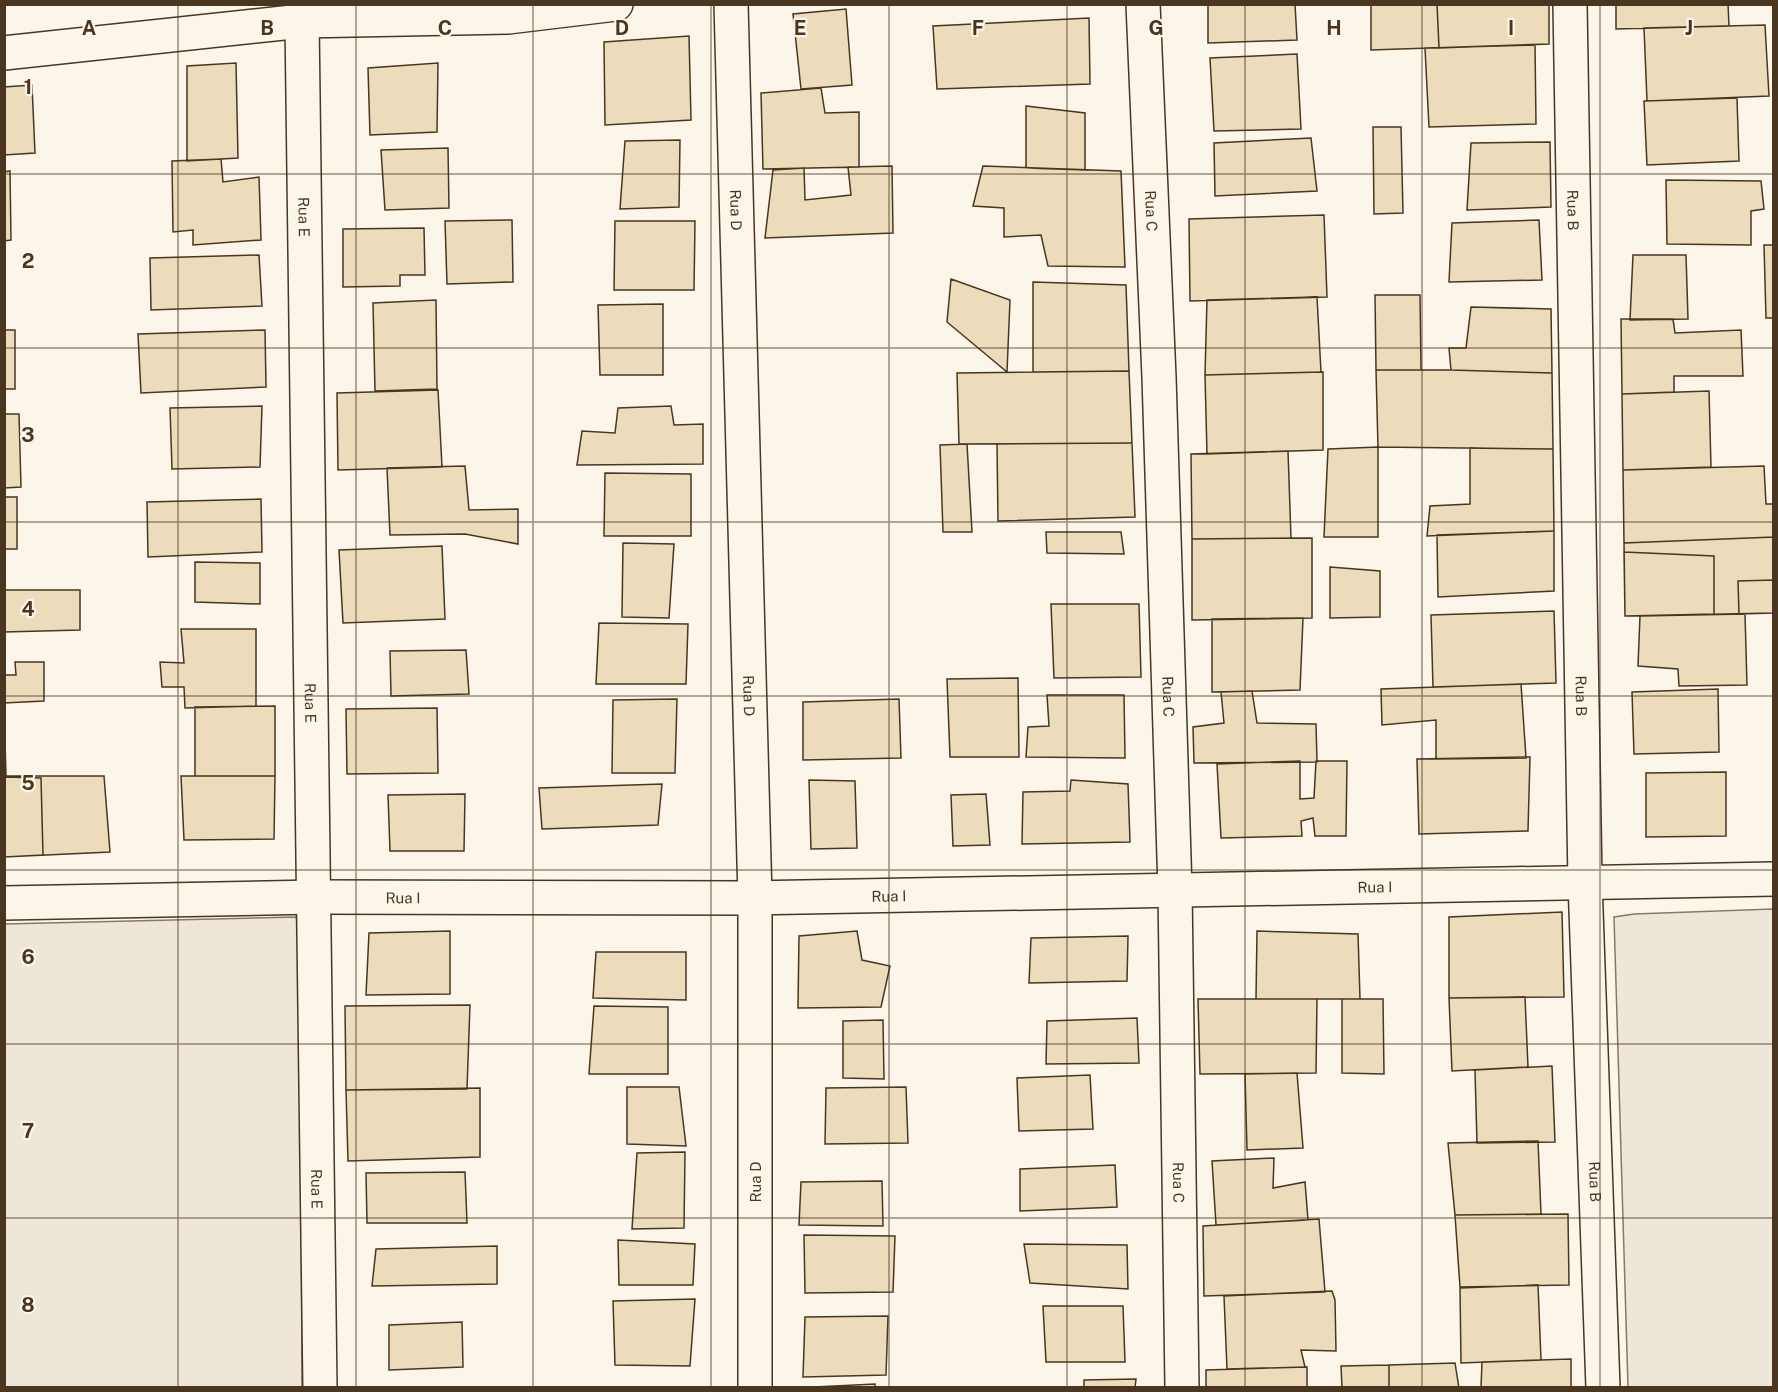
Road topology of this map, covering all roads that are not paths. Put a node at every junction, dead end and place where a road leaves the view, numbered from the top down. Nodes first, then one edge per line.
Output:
1 (616, 4) edge
2 (731, 4) edge
3 (1143, 4) edge
4 (1570, 4) edge
5 (545, 9) edge
6 (302, 21) junction
7 (4, 53) edge
8 (1773, 879) edge
9 (1585, 882) junction
10 (1175, 890) junction
11 (315, 897) junction
12 (755, 898) junction
13 (4, 903) edge
14 (320, 1388) edge
15 (755, 1388) edge
16 (1182, 1388) edge
17 (1604, 1388) edge

1 - 5 street
2 - 12 street, Rua D
3 - 10 street, Rua C
4 - 9 street, Rua B
5 - 6 street
6 - 7 street
6 - 11 street, Rua E
8 - 9 street, Rua I
9 - 10 street, Rua I
9 - 17 street, Rua B
10 - 12 street, Rua I
10 - 16 street, Rua C
11 - 12 street, Rua I
11 - 13 street, Rua I
11 - 14 street, Rua E
12 - 15 street, Rua D

